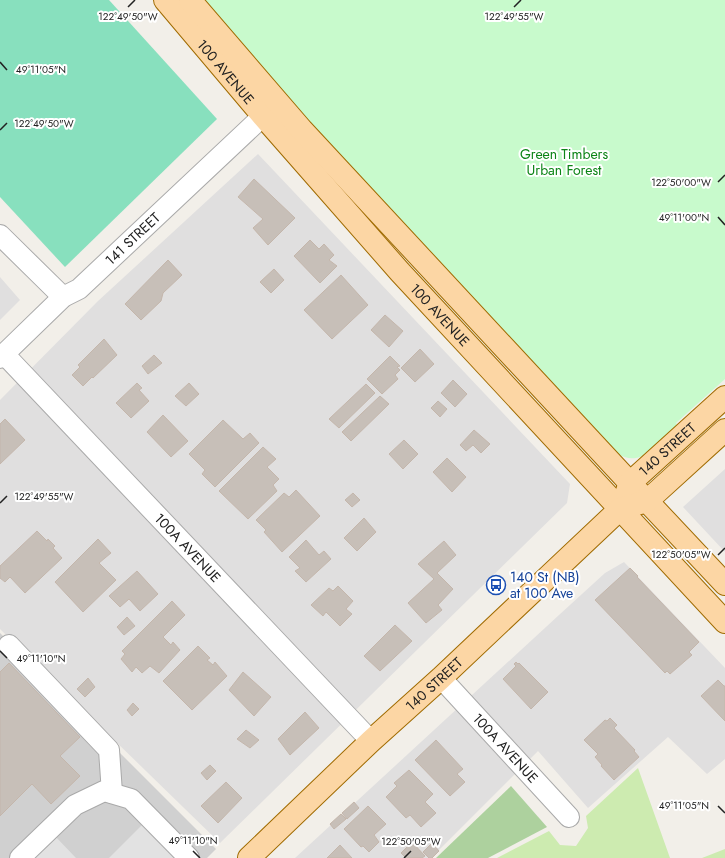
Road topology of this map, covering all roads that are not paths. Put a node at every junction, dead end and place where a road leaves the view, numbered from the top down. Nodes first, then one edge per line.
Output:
1 (165, 0) edge
2 (190, 0) edge
3 (263, 116) junction
4 (0, 235) edge
5 (63, 297) junction
6 (2, 356) edge
7 (725, 396) edge
8 (725, 430) edge
9 (630, 483) junction
10 (647, 501) junction
11 (620, 510) junction
12 (725, 584) edge
13 (725, 622) edge
14 (9, 645) dead end
15 (441, 678) junction
16 (370, 741) junction
17 (112, 794) junction
18 (569, 817) dead end
19 (20, 858) edge
20 (189, 858) edge
21 (248, 858) edge

1 - 3 main road, 100 AVENUE
2 - 9 main road, 100 AVENUE
3 - 5 street, 141 STREET
3 - 11 main road, 100 AVENUE
4 - 5 street
5 - 6 street, 141 STREET
6 - 16 street, 100A AVENUE
7 - 9 main road, 140 STREET
8 - 10 main road, 140 STREET
9 - 10 main road, 100 AVENUE
9 - 11 main road, 140 STREET
10 - 11 main road, 140 STREET
10 - 12 main road, 100 AVENUE
11 - 13 main road, 100 AVENUE
11 - 15 main road, 140 STREET
14 - 17 street
15 - 16 main road, 140 STREET
15 - 18 street, 100A AVENUE
16 - 21 main road, 140 STREET
17 - 19 street
17 - 20 street

